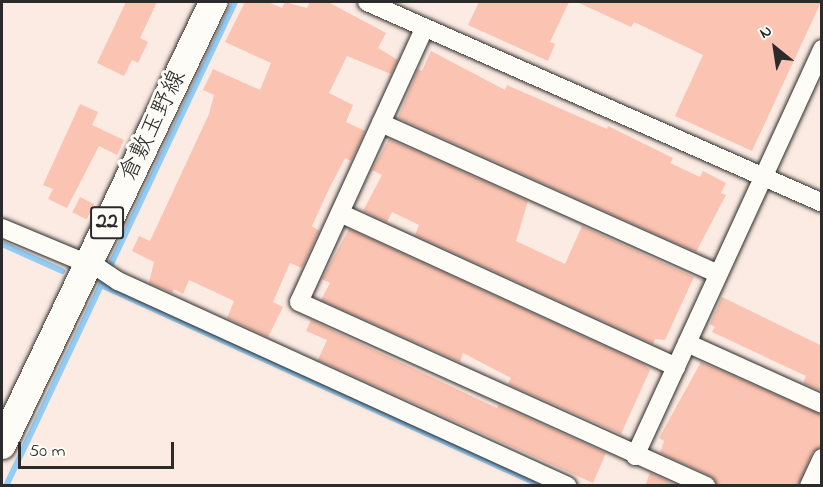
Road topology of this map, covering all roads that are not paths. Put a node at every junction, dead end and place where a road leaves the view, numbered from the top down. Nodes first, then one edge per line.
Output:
1 (213, 2) edge
2 (367, 2) edge
3 (424, 29) junction
4 (822, 49) edge
5 (381, 123) junction
6 (763, 176) junction
7 (822, 203) edge
8 (340, 213) junction
9 (2, 228) edge
10 (100, 270) junction
11 (718, 274) junction
12 (687, 344) junction
13 (676, 367) junction
14 (822, 404) edge
15 (2, 445) edge
16 (635, 456) junction
17 (822, 458) edge
18 (567, 486) edge
19 (706, 486) edge
20 (809, 486) edge

1 - 10 main road, 倉敷玉野線 / 22
2 - 3 street
3 - 5 street
3 - 6 street
4 - 6 street
5 - 8 street
5 - 11 street
6 - 7 street
6 - 11 street
8 - 13 street
8 - 16 street
9 - 10 street
10 - 15 main road, 倉敷玉野線 / 22
10 - 18 street
11 - 12 street
12 - 13 street
12 - 14 street
13 - 16 street
16 - 19 street
17 - 20 street

